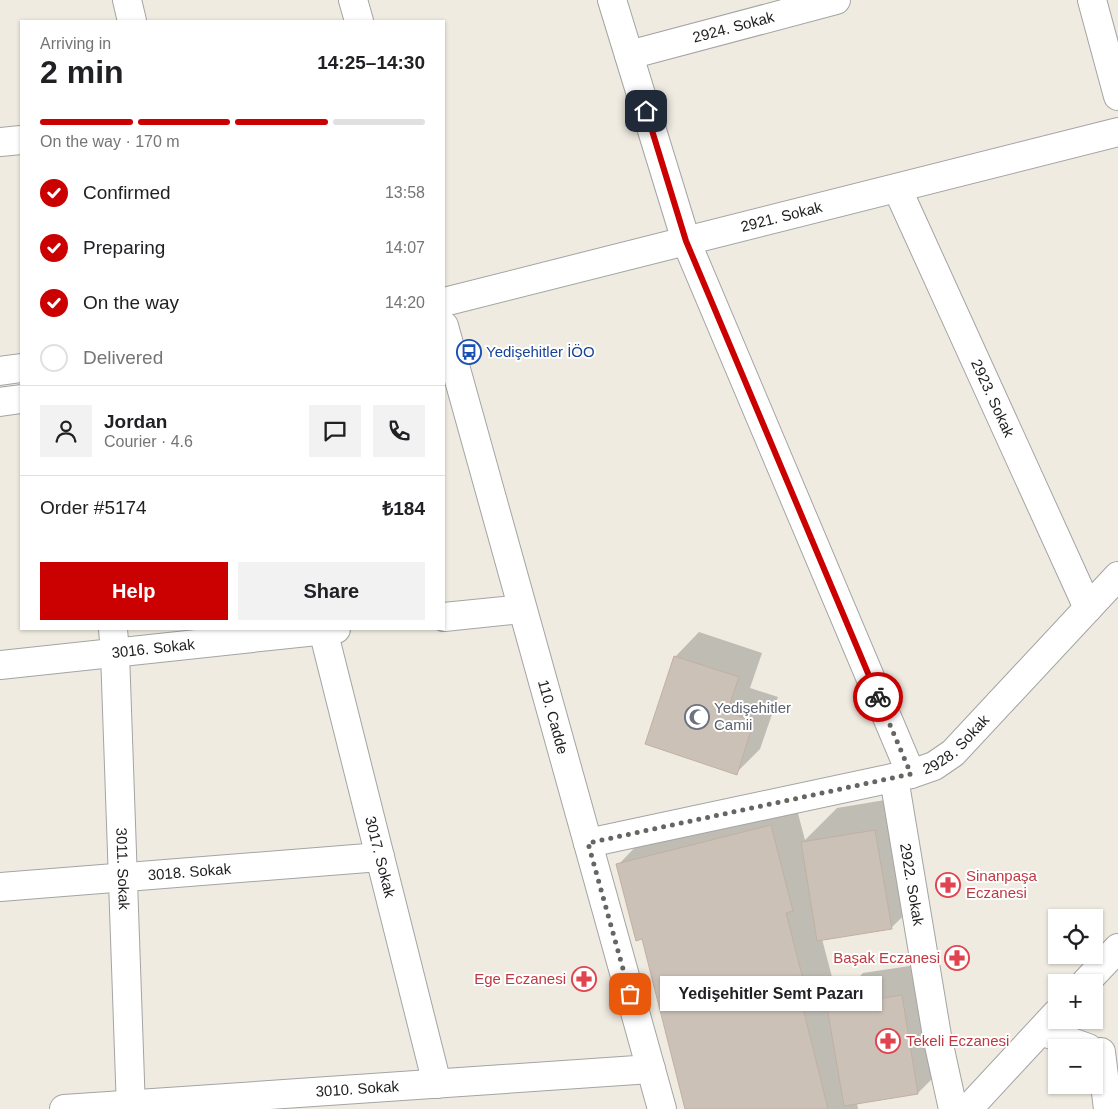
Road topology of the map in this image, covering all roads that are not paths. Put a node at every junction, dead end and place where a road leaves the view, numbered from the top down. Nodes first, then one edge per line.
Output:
1 (127, 0) edge
2 (353, 0) edge
3 (612, 0) edge
4 (836, 0) edge
5 (1092, 0) edge
6 (132, 20) edge
7 (359, 20) edge
8 (629, 55) junction
9 (1118, 96) edge
10 (1117, 136) edge
11 (20, 140) edge
12 (0, 142) edge
13 (897, 188) junction
14 (686, 241) junction
15 (445, 302) edge
16 (445, 333) edge
17 (20, 368) edge
18 (0, 371) edge
19 (20, 399) edge
20 (0, 402) edge
21 (1118, 576) edge
22 (1088, 608) junction
23 (522, 609) junction
24 (445, 617) edge
25 (321, 630) edge
26 (114, 641) edge
27 (0, 665) edge
28 (902, 776) junction
29 (588, 843) junction
30 (380, 857) junction
31 (123, 877) junction
32 (0, 887) edge
33 (1118, 948) edge
34 (1094, 974) edge
35 (1048, 1022) edge
36 (1060, 1029) edge
37 (1077, 1039) edge
38 (651, 1070) junction
39 (1103, 1073) edge
40 (437, 1084) junction
41 (131, 1107) edge
42 (64, 1109) edge
43 (662, 1109) edge
44 (953, 1109) edge
45 (968, 1109) edge
46 (1108, 1109) edge

1 - 6 street
2 - 7 street
3 - 8 street, 2922. Sokak
4 - 8 street, 2924. Sokak
5 - 9 street
8 - 14 street, 2922. Sokak
10 - 13 street, 2921. Sokak
11 - 12 street
13 - 14 street, 2921. Sokak
13 - 22 street, 2923. Sokak
14 - 15 street, 2921. Sokak
14 - 28 street, 2922. Sokak
16 - 23 street, 110. Cadde
17 - 18 street
19 - 20 street
21 - 22 street, 2928. Sokak
22 - 28 street, 2928. Sokak
23 - 24 street
23 - 29 street, 110. Cadde
25 - 26 street, 3016. Sokak
25 - 30 street, 3017. Sokak
26 - 27 street, 3016. Sokak
26 - 31 street, 3011. Sokak
28 - 29 street, 2928. Sokak
28 - 44 street, 2922. Sokak
29 - 38 street, 110. Cadde
30 - 31 street, 3018. Sokak
30 - 40 street, 3017. Sokak
31 - 32 street, 3018. Sokak
31 - 41 street, 3011. Sokak
33 - 34 street
35 - 45 street
36 - 37 street
38 - 40 street, 3010. Sokak
38 - 43 street, 110. Cadde
39 - 46 street
40 - 41 street, 3010. Sokak
41 - 42 street, 3010. Sokak

